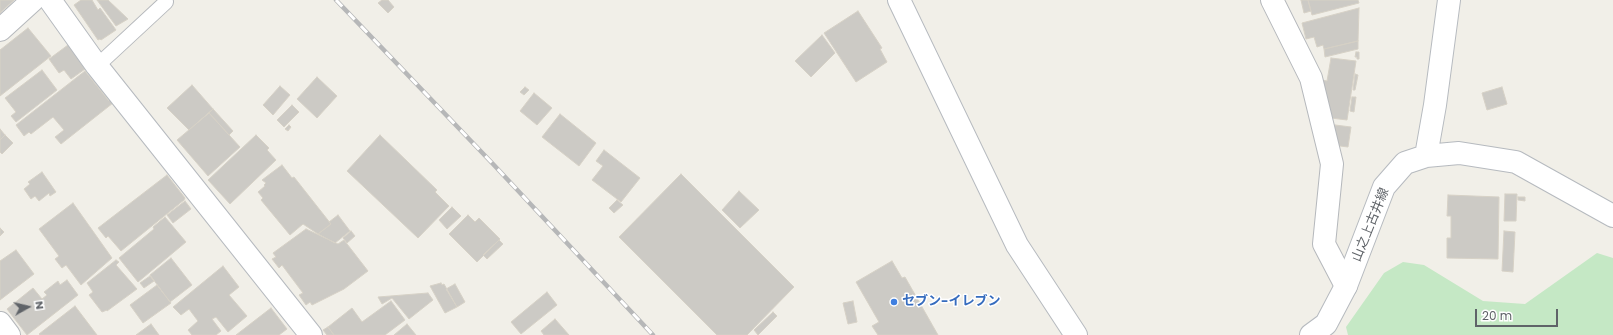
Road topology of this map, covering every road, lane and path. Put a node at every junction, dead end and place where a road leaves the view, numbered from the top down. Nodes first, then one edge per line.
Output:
1 (33, 0) edge
2 (50, 0) edge
3 (899, 0) edge
4 (1272, 0) edge
5 (1449, 0) edge
6 (166, 2) dead end
7 (0, 30) edge
8 (97, 66) junction
9 (1426, 156) junction
10 (1613, 216) edge
11 (1346, 286) junction
12 (0, 323) edge
13 (9, 335) edge
14 (311, 335) edge
15 (1076, 335) edge
16 (1311, 335) edge

1 - 7 street
2 - 8 street
3 - 15 street
4 - 11 street
5 - 9 street
6 - 8 lane
8 - 14 street
9 - 10 street, 山之上古井線
9 - 11 street, 山之上古井線
11 - 16 street, 山之上古井線
12 - 13 street

